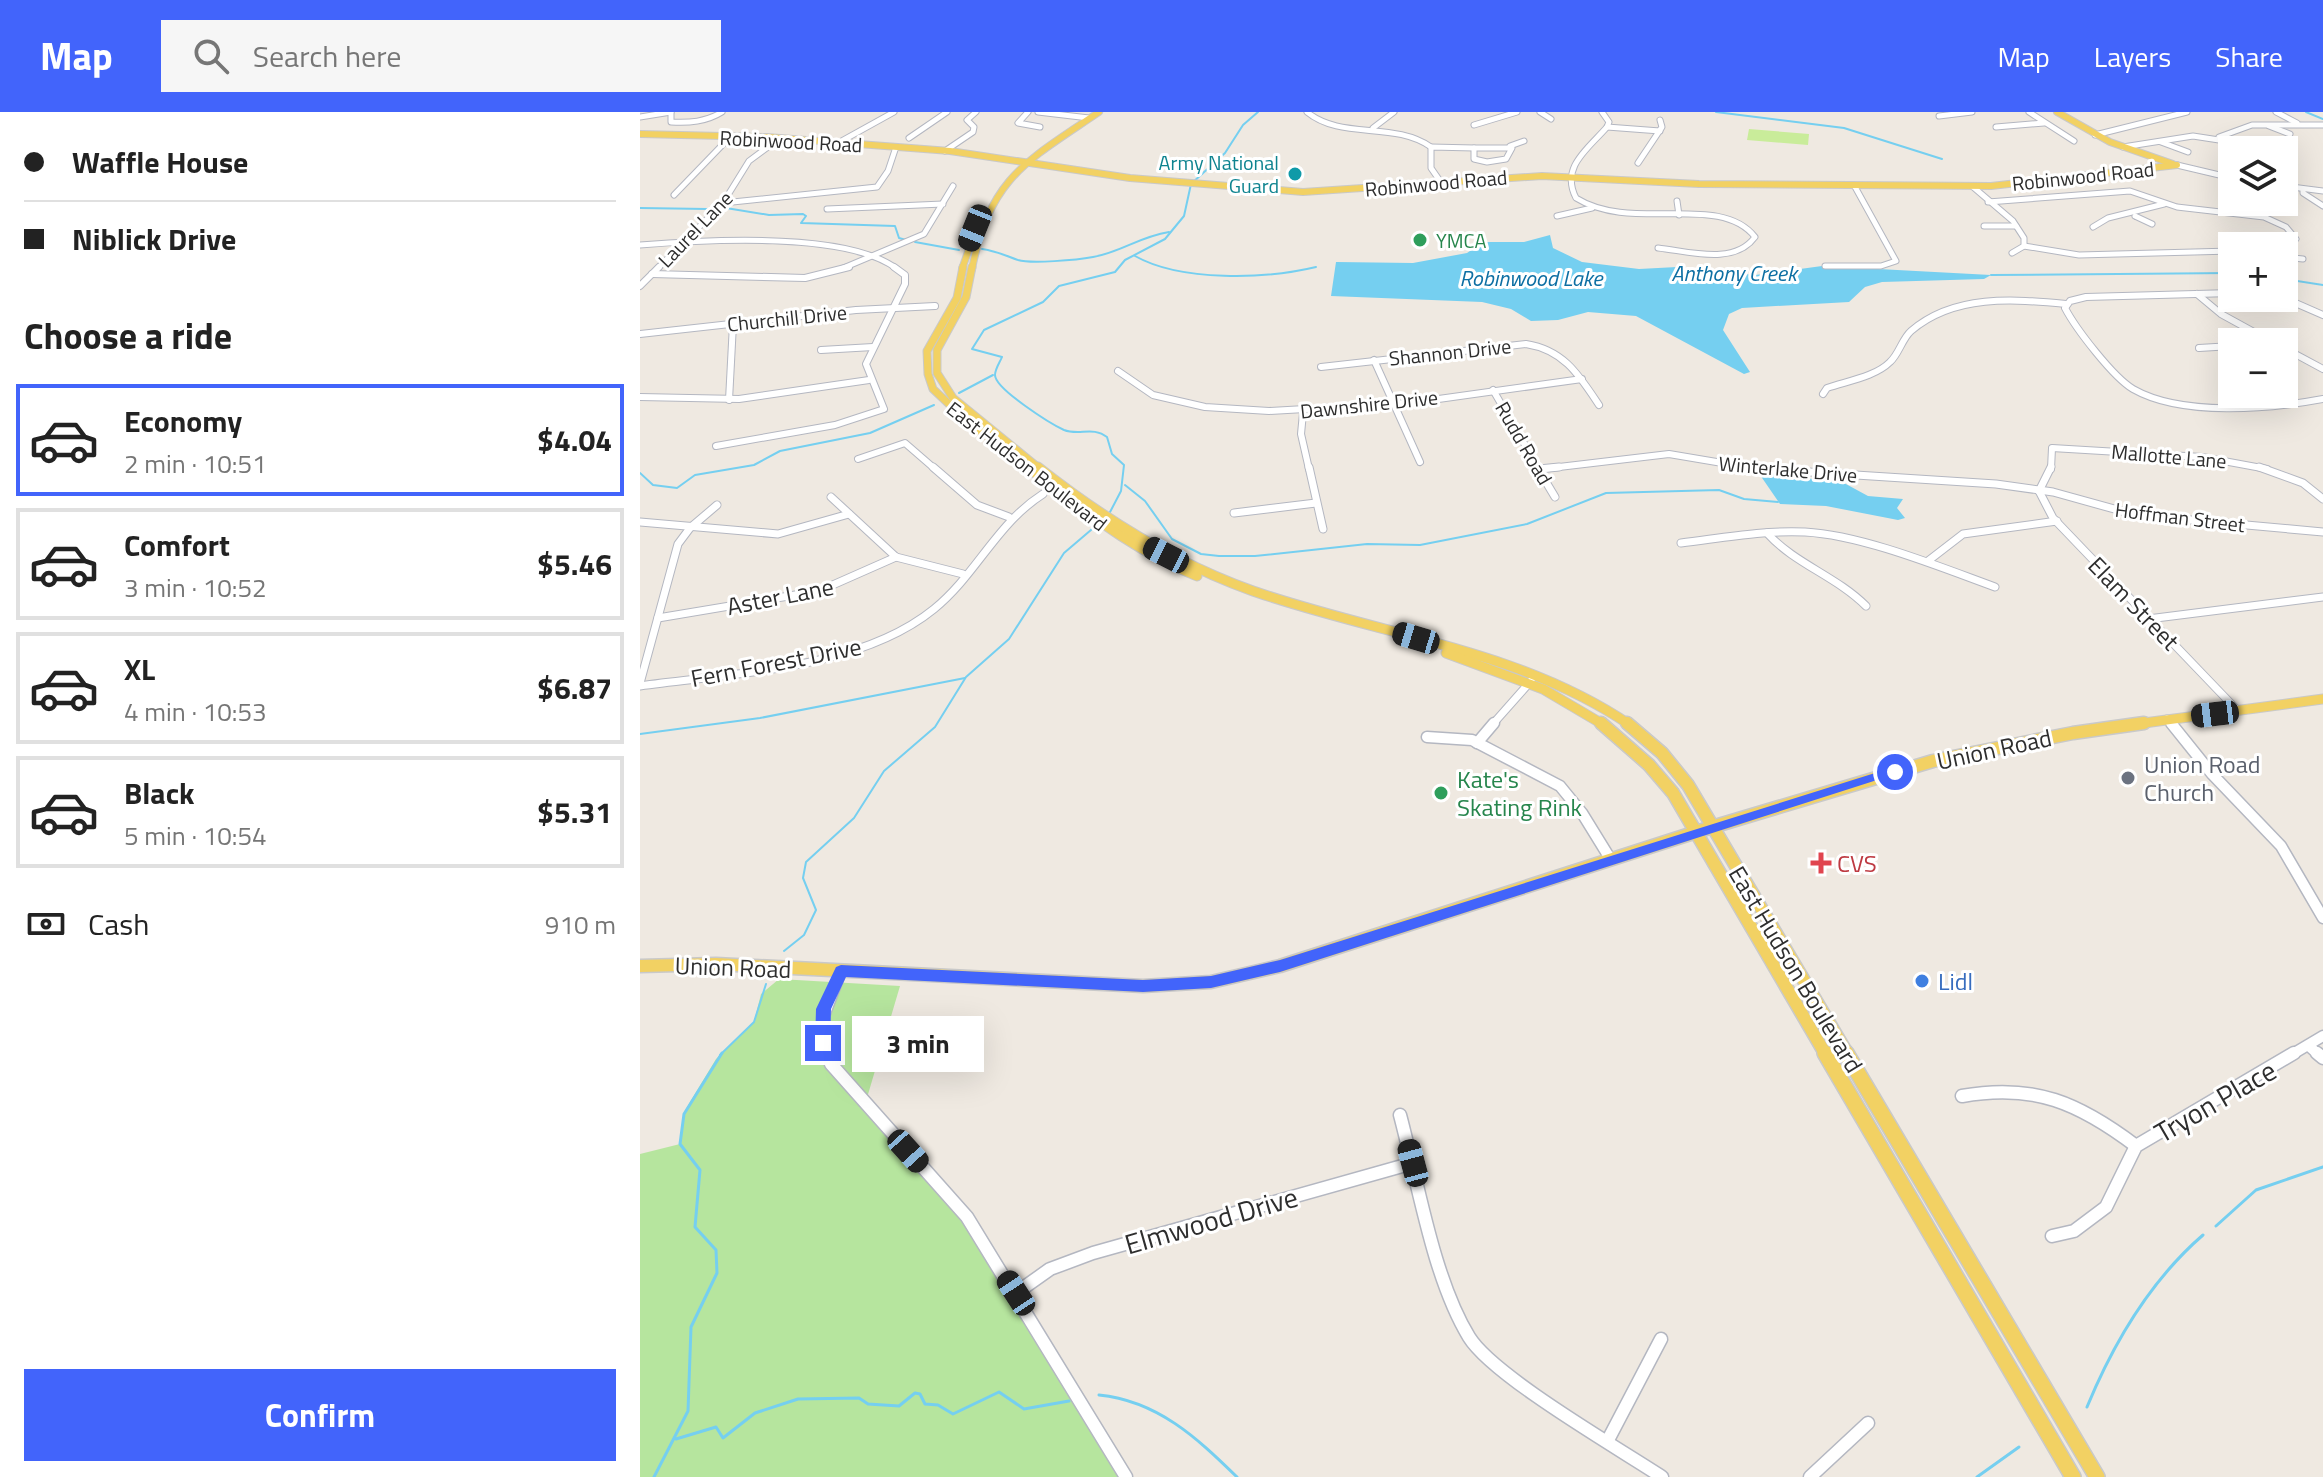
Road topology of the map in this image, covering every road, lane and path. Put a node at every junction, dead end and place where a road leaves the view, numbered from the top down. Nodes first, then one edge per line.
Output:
1 (671, 112) edge
2 (722, 112) edge
3 (894, 112) edge
4 (947, 112) edge
5 (976, 112) edge
6 (1028, 112) edge
7 (1038, 112) edge
8 (1099, 112) edge
9 (1307, 112) edge
10 (1394, 112) edge
11 (1517, 112) edge
12 (1540, 112) edge
13 (1602, 112) edge
14 (1972, 112) edge
15 (2029, 112) edge
16 (2057, 112) edge
17 (2187, 112) edge
18 (2276, 112) edge
19 (1062, 113) edge
20 (1088, 116) edge
21 (1939, 116) dead end
22 (640, 117) edge
23 (1551, 119) dead end
24 (1660, 120) dead end
25 (2044, 123) junction
26 (2297, 123) junction
27 (1474, 125) dead end
28 (2265, 125) junction
29 (2323, 125) edge
30 (1040, 127) dead end
31 (1607, 127) junction
32 (1996, 127) dead end
33 (1373, 128) junction
34 (1660, 131) junction
35 (640, 134) edge
36 (2290, 134) dead end
37 (2095, 135) junction
38 (731, 136) junction
39 (2220, 136) edge
40 (2218, 137) edge
41 (780, 138) junction
42 (909, 138) dead end
43 (1524, 141) dead end
44 (2074, 141) dead end
45 (2161, 142) junction
46 (838, 143) junction
47 (1510, 146) junction
48 (896, 147) junction
49 (1431, 147) junction
50 (2123, 147) junction
51 (1474, 148) junction
52 (945, 151) junction
53 (2188, 152) dead end
54 (1024, 160) junction
55 (1638, 163) dead end
56 (2177, 165) junction
57 (2218, 175) edge
58 (1571, 177) junction
59 (1440, 181) junction
60 (1854, 185) junction
61 (953, 186) dead end
62 (1972, 186) junction
63 (2298, 188) edge
64 (2303, 189) junction
65 (2323, 191) edge
66 (674, 195) dead end
67 (1677, 201) dead end
68 (1988, 202) junction
69 (723, 203) junction
70 (943, 204) junction
71 (2164, 204) junction
72 (2323, 204) edge
73 (1592, 208) junction
74 (827, 209) dead end
75 (2218, 210) edge
76 (1679, 215) junction
77 (1557, 216) dead end
78 (2135, 216) junction
79 (2256, 216) edge
80 (2152, 224) dead end
81 (1984, 226) dead end
82 (2016, 226) junction
83 (2093, 227) dead end
84 (2289, 232) edge
85 (685, 242) junction
86 (640, 245) edge
87 (2024, 246) junction
88 (1658, 248) dead end
89 (2218, 251) edge
90 (2012, 253) dead end
91 (875, 257) junction
92 (2298, 258) edge
93 (2303, 259) dead end
94 (1825, 266) dead end
95 (652, 274) junction
96 (640, 286) edge
97 (2218, 293) edge
98 (2197, 294) junction
99 (2066, 304) junction
100 (2298, 304) edge
101 (935, 306) dead end
102 (893, 308) junction
103 (2323, 315) edge
104 (733, 324) junction
105 (2246, 328) edge
106 (640, 334) edge
107 (873, 347) junction
108 (2218, 347) edge
109 (2199, 348) dead end
110 (821, 350) dead end
111 (2298, 356) edge
112 (1374, 360) junction
113 (1321, 367) dead end
114 (2323, 369) edge
115 (1118, 371) dead end
116 (1582, 379) junction
117 (869, 380) junction
118 (1493, 390) junction
119 (1823, 394) dead end
120 (640, 397) edge
121 (2323, 399) edge
122 (729, 400) junction
123 (1394, 403) junction
124 (1599, 405) dead end
125 (1303, 413) junction
126 (716, 446) dead end
127 (858, 459) dead end
128 (1420, 462) dead end
129 (1539, 469) junction
130 (2039, 491) junction
131 (1043, 494) dead end
132 (831, 497) dead end
133 (1555, 497) dead end
134 (2323, 499) edge
135 (1316, 503) junction
136 (717, 505) dead end
137 (1234, 513) dead end
138 (849, 514) junction
139 (1009, 517) junction
140 (2057, 521) junction
141 (640, 522) edge
142 (690, 528) junction
143 (1323, 529) dead end
144 (2323, 532) edge
145 (1767, 533) junction
146 (1681, 543) dead end
147 (896, 557) junction
148 (1928, 561) junction
149 (963, 574) junction
150 (1995, 587) dead end
151 (1264, 596) junction
152 (2323, 597) edge
153 (1866, 606) dead end
154 (658, 618) junction
155 (2148, 619) junction
156 (1531, 681) junction
157 (640, 685) edge
158 (2323, 699) edge
159 (2238, 711) junction
160 (2167, 719) junction
161 (1427, 737) dead end
162 (1477, 743) junction
163 (1705, 830) junction
164 (1611, 860) junction
165 (2323, 918) edge
166 (640, 966) edge
167 (841, 971) junction
168 (2323, 1036) edge
169 (2310, 1047) junction
170 (2323, 1058) edge
171 (1962, 1096) dead end
172 (1400, 1115) dead end
173 (2136, 1146) junction
174 (1413, 1163) junction
175 (2052, 1236) dead end
176 (1016, 1293) junction
177 (1661, 1339) dead end
178 (1868, 1423) dead end
179 (1608, 1440) junction
180 (1126, 1477) edge
181 (1662, 1477) edge
182 (1810, 1477) edge
183 (2073, 1477) edge
184 (2097, 1477) edge

1 - 2 street
1 - 22 street
3 - 46 street
4 - 42 street
5 - 52 street
6 - 30 street
7 - 19 street
8 - 20 main road, East Hudson Boulevard
9 - 33 street
10 - 33 street
11 - 27 street
12 - 23 street
13 - 31 street
14 - 21 street
15 - 25 street
16 - 37 main road
17 - 37 street
18 - 26 street
19 - 20 street
20 - 54 main road, East Hudson Boulevard
24 - 34 street
25 - 32 street
25 - 44 street
26 - 28 street
26 - 29 street
28 - 36 street
28 - 39 street
31 - 34 street
31 - 58 street
33 - 49 street
34 - 55 street
35 - 38 main road, Robinwood Road
37 - 50 main road
38 - 41 main road, Robinwood Road
38 - 66 street
40 - 45 street
41 - 46 main road, Robinwood Road
41 - 69 street, Laurel Lane
43 - 47 street
45 - 50 street
45 - 53 street
46 - 48 main road, Robinwood Road
47 - 51 street
47 - 51 street
48 - 52 main road, Robinwood Road
48 - 69 street
49 - 51 street
49 - 59 street
50 - 56 main road
52 - 54 main road, Robinwood Road
54 - 59 main road, Robinwood Road
54 - 151 main road, East Hudson Boulevard
56 - 57 street, Robinwood Road
56 - 62 main road, Robinwood Road
58 - 59 main road, Robinwood Road
58 - 60 main road, Robinwood Road
58 - 73 street
60 - 62 main road, Robinwood Road
60 - 94 street
61 - 70 street
62 - 68 street
63 - 64 street
64 - 65 street
64 - 72 street
67 - 76 street
68 - 71 street
68 - 82 street
69 - 85 street, Laurel Lane
70 - 74 street
70 - 91 street
71 - 75 street
71 - 78 street
73 - 76 street
73 - 77 street
76 - 88 street
78 - 80 street
78 - 83 street
79 - 84 street
81 - 82 street
82 - 87 street
85 - 86 street
85 - 91 street
85 - 95 street, Laurel Lane
87 - 89 street
87 - 90 street
91 - 95 street
91 - 102 street
92 - 93 street
95 - 96 street, Laurel Lane
97 - 98 street
98 - 99 street
98 - 105 street
99 - 119 street
99 - 121 street
100 - 103 street
101 - 102 street, Churchill Drive
102 - 104 street, Churchill Drive
102 - 107 street
104 - 106 street, Churchill Drive
104 - 122 street
107 - 110 street
107 - 117 street
108 - 109 street
111 - 114 street
112 - 113 street, Shannon Drive
112 - 116 street, Shannon Drive
112 - 123 street
115 - 125 street, Dawnshire Drive
116 - 118 street, Dawnshire Drive
116 - 124 street, Shannon Drive
117 - 122 street
117 - 126 street
118 - 123 street, Dawnshire Drive
118 - 129 street, Rudd Road
120 - 122 street
123 - 125 street, Dawnshire Drive
123 - 128 street
125 - 135 street
127 - 139 street
129 - 130 street, Winterlake Drive
129 - 133 street, Rudd Road
130 - 134 street, Mallotte Lane
130 - 140 street, Elam Street
130 - 144 street, Hoffman Street
131 - 139 street, Fern Forest Drive
132 - 138 street
135 - 137 street
135 - 143 street
136 - 142 street
138 - 142 street
138 - 147 street
139 - 149 street, Fern Forest Drive
140 - 148 street
140 - 155 street, Elam Street
141 - 142 street
142 - 154 street
145 - 146 street
145 - 148 street
145 - 153 street
147 - 149 street
147 - 154 street, Aster Lane
148 - 150 street
149 - 157 street, Fern Forest Drive
151 - 156 main road, East Hudson Boulevard
151 - 163 main road, East Hudson Boulevard
152 - 155 street
154 - 157 street
155 - 159 street, Elam Street
156 - 162 street
156 - 163 main road, East Hudson Boulevard
158 - 159 main road, Union Road
159 - 160 main road, Union Road
160 - 163 main road, Union Road
160 - 165 street
161 - 162 street
162 - 164 street
163 - 164 main road, Union Road
163 - 183 main road, East Hudson Boulevard
163 - 184 main road, East Hudson Boulevard
164 - 167 main road, Union Road
166 - 167 main road, Union Road
167 - 176 street
168 - 169 street, Tryon Place
169 - 170 street
169 - 173 street, Tryon Place
171 - 173 street
172 - 174 street
173 - 175 street, Tryon Place
174 - 176 street, Elmwood Drive
174 - 179 street
176 - 180 street
177 - 179 street
178 - 182 street
179 - 181 street

